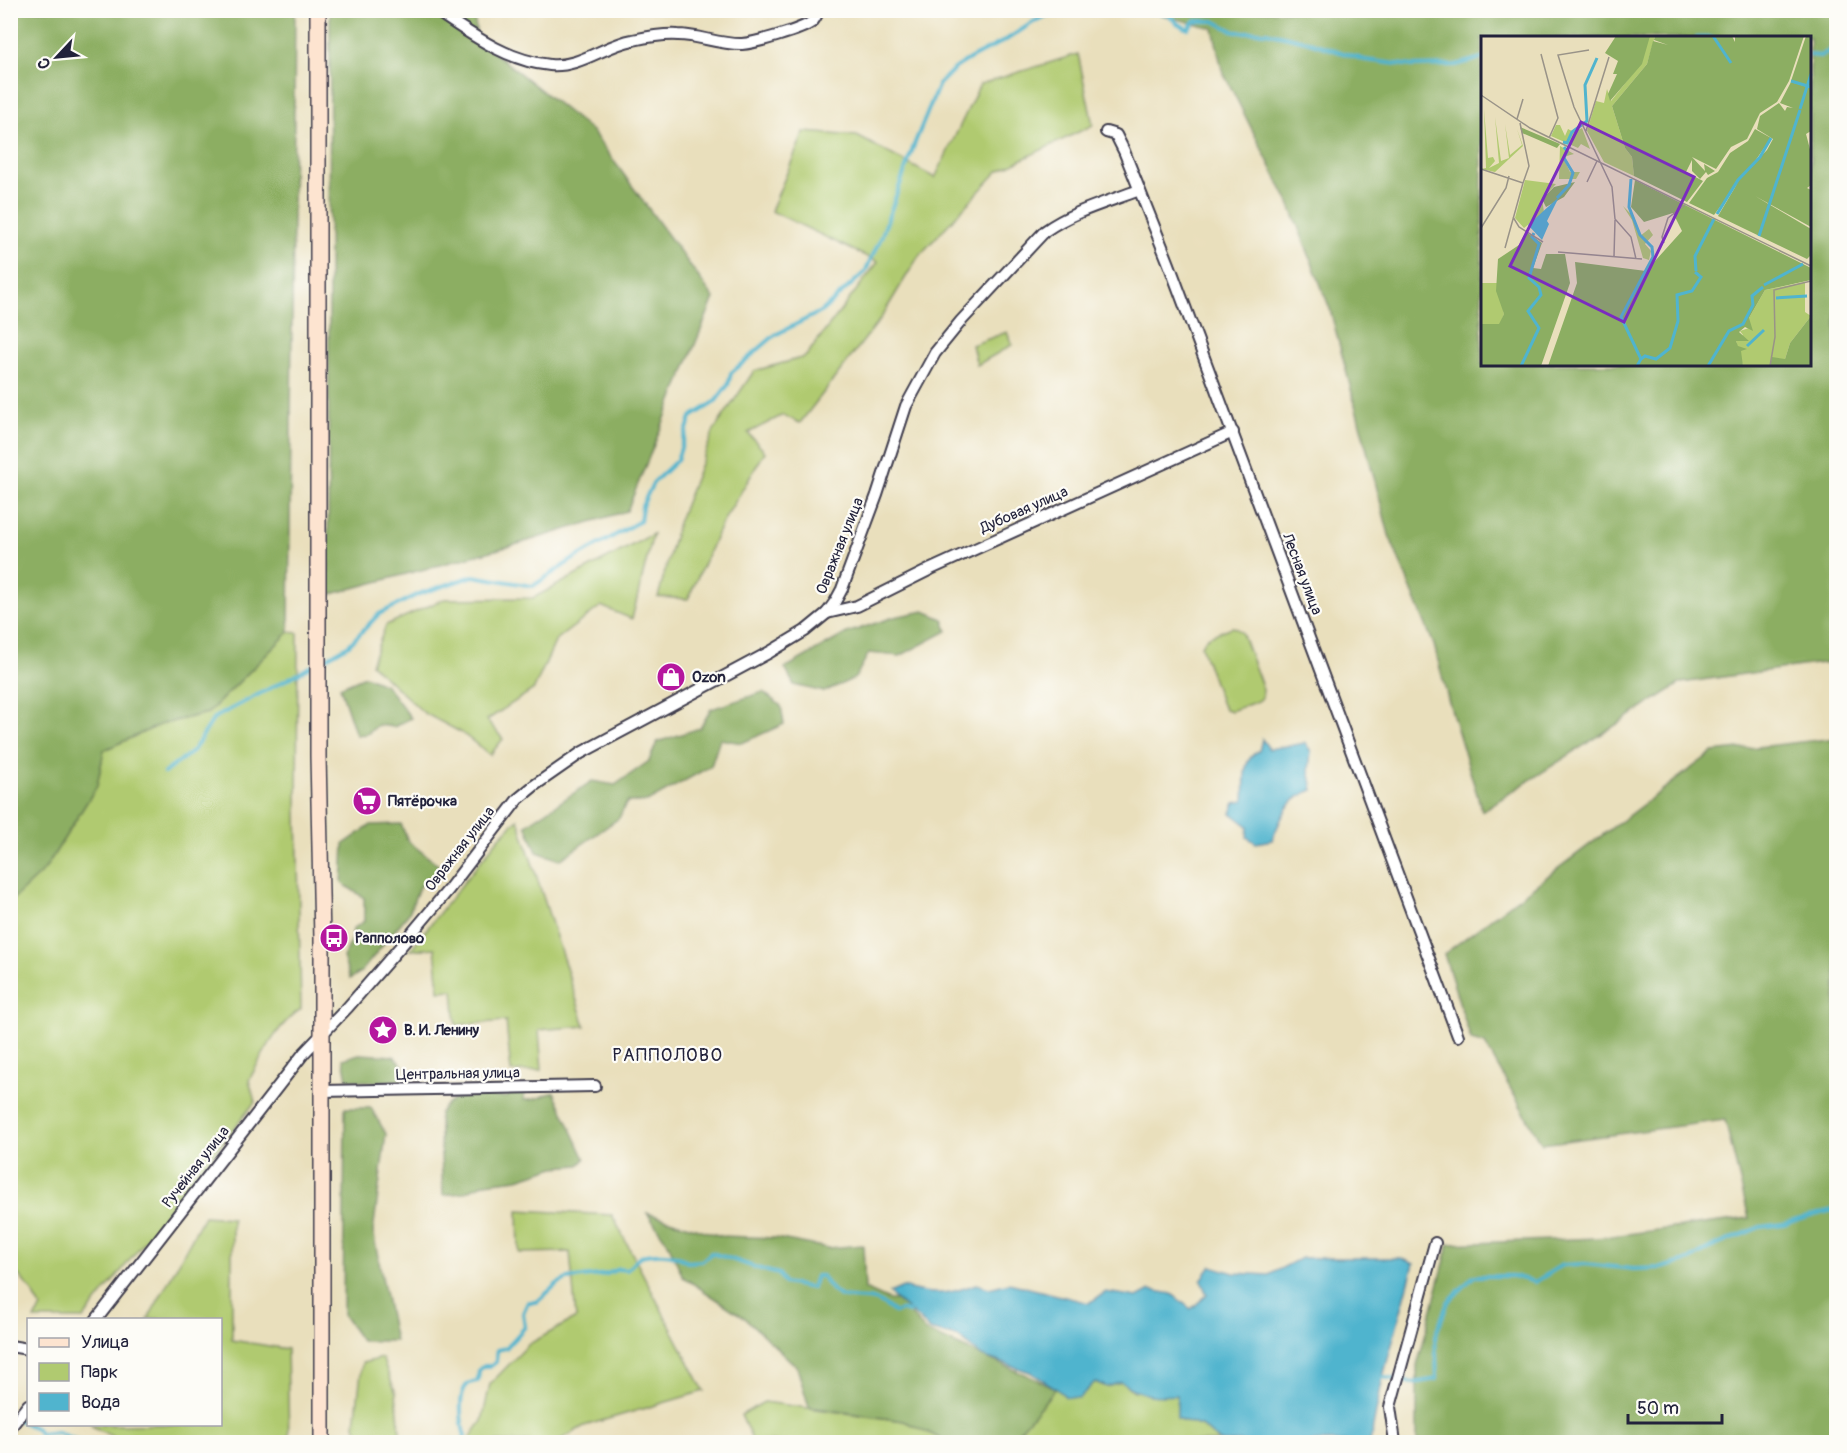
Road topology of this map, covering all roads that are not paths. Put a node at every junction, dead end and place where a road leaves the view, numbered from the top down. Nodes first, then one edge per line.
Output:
1 (318, 10) edge
2 (435, 10) edge
3 (819, 10) edge
4 (1106, 132) dead end
5 (1139, 190) junction
6 (1233, 432) junction
7 (827, 613) junction
8 (321, 1034) junction
9 (1458, 1036) dead end
10 (595, 1086) dead end
11 (321, 1090) junction
12 (1435, 1243) dead end
13 (98, 1318) edge
14 (10, 1346) edge
15 (27, 1349) edge
16 (27, 1406) edge
17 (10, 1428) edge
18 (322, 1443) edge
19 (1395, 1443) edge

1 - 8 main road
2 - 3 street
4 - 5 street, Лесная улица
5 - 6 street, Лесная улица
5 - 7 street, Овражная улица
6 - 7 street, Дубовая улица
6 - 9 street, Лесная улица
7 - 8 street, Овражная улица
8 - 11 main road
8 - 13 street, Ручейная улица
10 - 11 street, Центральная улица
11 - 18 main road
12 - 19 street
14 - 15 street
16 - 17 street

